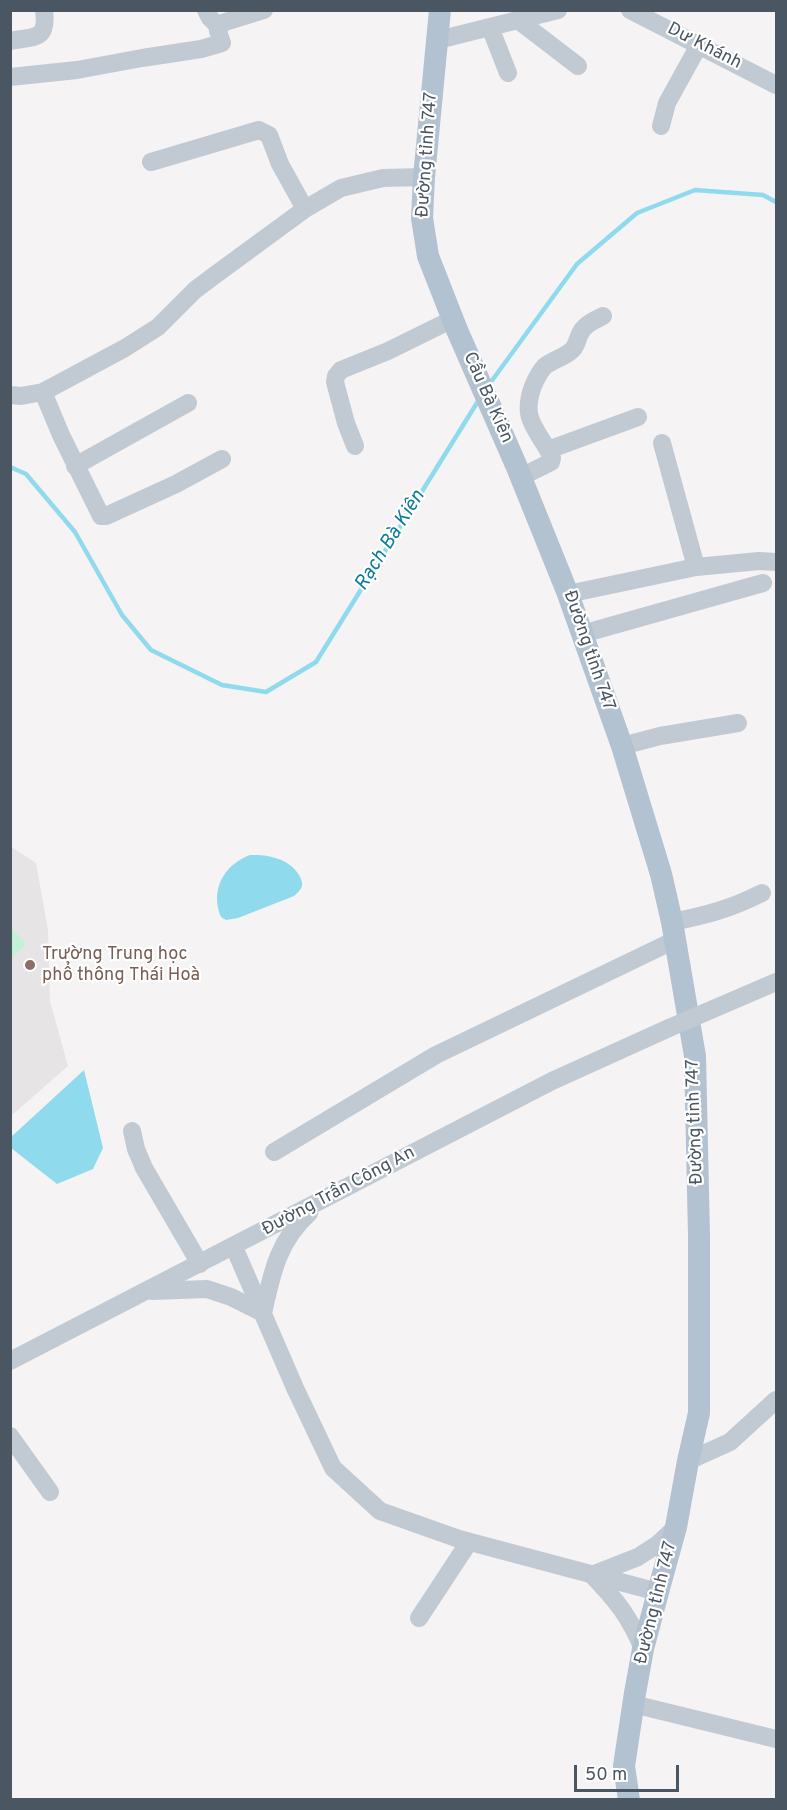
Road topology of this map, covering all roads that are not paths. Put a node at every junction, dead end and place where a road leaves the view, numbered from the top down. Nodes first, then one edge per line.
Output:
1 (44, 10) edge
2 (206, 10) edge
3 (264, 10) edge
4 (440, 10) edge
5 (558, 10) edge
6 (630, 10) edge
7 (518, 20) junction
8 (219, 27) junction
9 (490, 27) junction
10 (438, 40) junction
11 (10, 41) edge
12 (699, 45) junction
13 (578, 66) dead end
14 (508, 73) dead end
15 (10, 77) edge
16 (777, 85) edge
17 (661, 126) dead end
18 (151, 162) dead end
19 (424, 177) junction
20 (305, 209) junction
21 (603, 316) dead end
22 (455, 324) junction
23 (43, 392) junction
24 (10, 395) edge
25 (188, 403) dead end
26 (638, 417) dead end
27 (662, 443) dead end
28 (356, 446) dead end
29 (548, 450) junction
30 (222, 459) dead end
31 (75, 466) junction
32 (519, 471) junction
33 (777, 562) edge
34 (696, 567) junction
35 (764, 583) dead end
36 (568, 594) junction
37 (582, 634) junction
38 (738, 723) dead end
39 (622, 746) junction
40 (762, 893) dead end
41 (674, 931) junction
42 (777, 982) edge
43 (132, 1131) dead end
44 (274, 1152) dead end
45 (323, 1200) junction
46 (234, 1247) junction
47 (200, 1264) junction
48 (148, 1291) junction
49 (262, 1312) junction
50 (10, 1361) edge
51 (777, 1400) edge
52 (10, 1436) edge
53 (688, 1461) junction
54 (50, 1492) dead end
55 (676, 1527) junction
56 (469, 1542) junction
57 (592, 1575) junction
58 (658, 1592) junction
59 (419, 1618) dead end
60 (643, 1649) junction
61 (633, 1704) junction
62 (777, 1739) edge
63 (629, 1800) edge

1 - 11 street
2 - 8 street
3 - 8 street
4 - 10 main road, Đường tỉnh 747
5 - 7 street
6 - 12 street, Dư Khánh
7 - 9 street
7 - 13 street
8 - 15 street
9 - 10 street
9 - 14 street
10 - 19 main road, Đường tỉnh 747
12 - 16 street, Dư Khánh
12 - 17 street
18 - 20 street
19 - 20 street
19 - 22 main road, Đường tỉnh 747
20 - 23 street
21 - 29 street
22 - 28 street
22 - 32 main road, Cầu Bà Kiên
23 - 24 street
23 - 31 street
25 - 31 street
26 - 29 street
27 - 34 street
29 - 32 street
30 - 31 street
32 - 36 main road, Đường tỉnh 747
33 - 34 street
34 - 36 street
35 - 37 street
36 - 37 main road, Đường tỉnh 747
37 - 39 main road, Đường tỉnh 747
38 - 39 street
39 - 41 main road, Đường tỉnh 747
40 - 41 street
41 - 44 street
41 - 53 main road, Đường tỉnh 747
42 - 45 street, Đường Trần Công An, bridge
43 - 47 street
45 - 46 street, Đường Trần Công An
45 - 49 street
46 - 47 street, Đường Trần Công An
46 - 49 street
47 - 48 street, Đường Trần Công An
48 - 49 street
48 - 50 street, Đường Trần Công An
49 - 56 street
51 - 53 street
52 - 54 street
53 - 55 main road, Đường tỉnh 747
55 - 57 street
55 - 58 main road, Đường tỉnh 747
56 - 57 street
56 - 59 street
57 - 58 street
57 - 60 street
58 - 60 main road, Đường tỉnh 747
60 - 61 main road, Đường tỉnh 747
61 - 62 street
61 - 63 main road, Đường tỉnh 747

